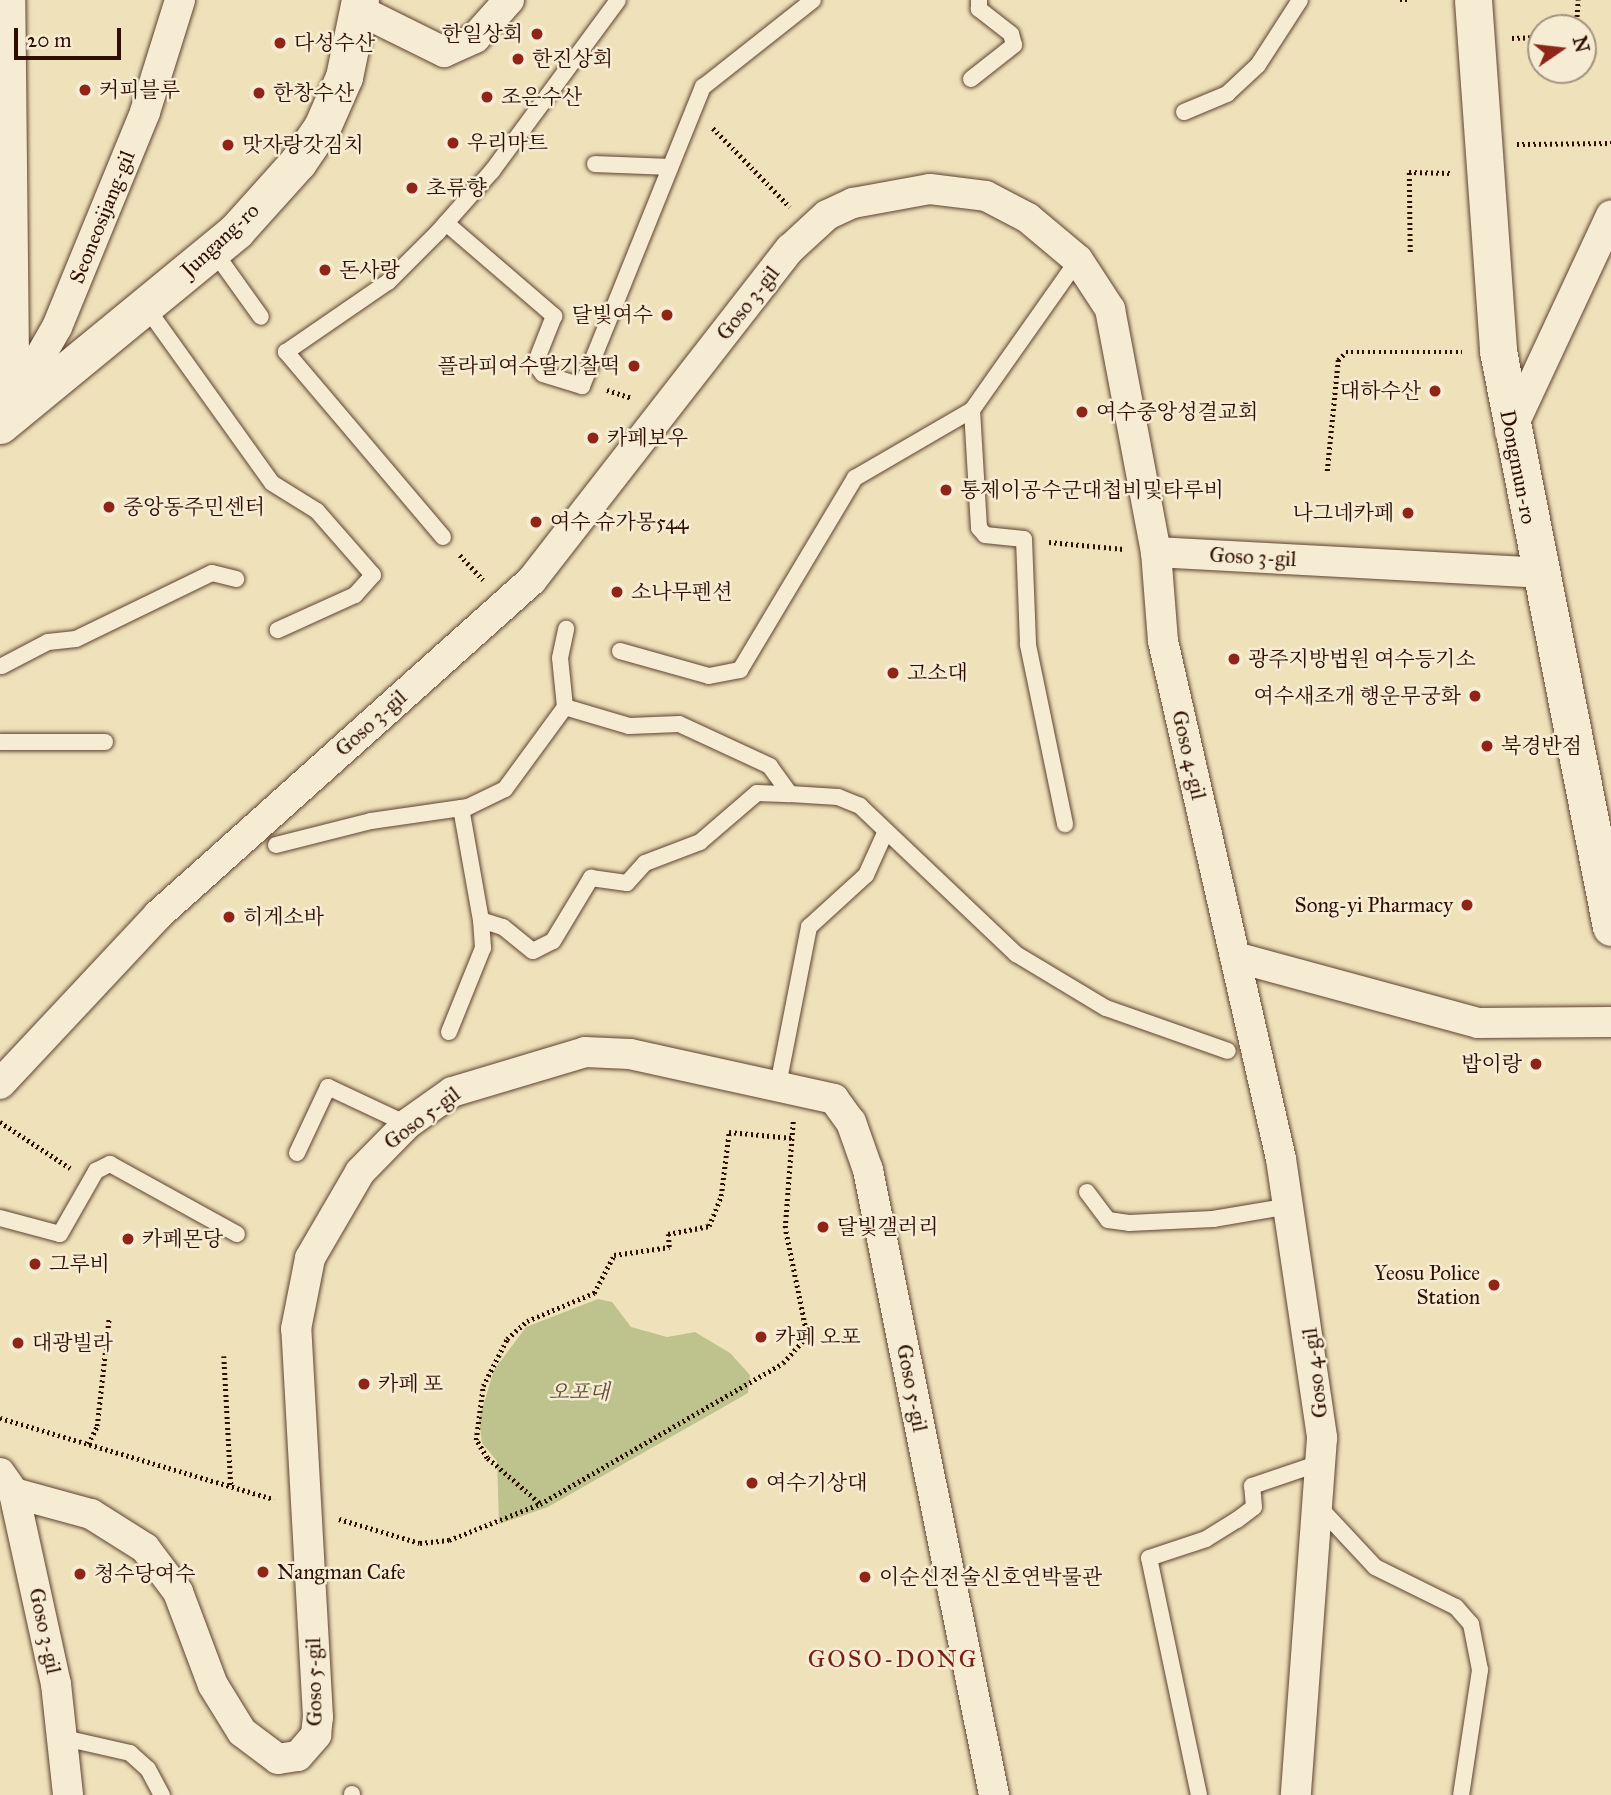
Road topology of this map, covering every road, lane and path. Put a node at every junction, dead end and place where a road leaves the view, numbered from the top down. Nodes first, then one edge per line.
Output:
1 (10, 0) edge
2 (180, 0) edge
3 (509, 0) edge
4 (618, 0) edge
5 (813, 0) edge
6 (979, 0) edge
7 (1300, 0) edge
8 (1400, 0) edge
9 (1409, 0) edge
10 (1473, 0) edge
11 (360, 5) edge
12 (971, 79) dead end
13 (693, 107) junction
14 (1184, 112) dead end
15 (1611, 143) edge
16 (1557, 144) dead end
17 (595, 164) dead end
18 (670, 167) junction
19 (1409, 172) dead end
20 (1611, 215) edge
21 (446, 223) junction
22 (811, 227) junction
23 (213, 250) junction
24 (1409, 252) dead end
25 (1078, 260) junction
26 (146, 307) junction
27 (261, 317) dead end
28 (1498, 351) junction
29 (582, 386) junction
30 (972, 411) junction
31 (661, 416) junction
32 (0, 424) edge
33 (1510, 432) junction
34 (1327, 471) dead end
35 (443, 537) joint
36 (1024, 540) junction
37 (1156, 552) junction
38 (1539, 573) junction
39 (236, 579) dead end
40 (504, 603) junction
41 (566, 629) dead end
42 (278, 630) dead end
43 (620, 651) dead end
44 (1, 665) edge
45 (565, 706) junction
46 (0, 741) edge
47 (105, 742) dead end
48 (790, 794) junction
49 (461, 808) junction
50 (1065, 824) dead end
51 (886, 831) junction
52 (276, 845) dead end
53 (481, 920) junction
54 (1611, 927) edge
55 (1234, 957) junction
56 (1611, 1023) edge
57 (449, 1032) dead end
58 (1228, 1051) dead end
59 (1, 1081) edge
60 (786, 1087) junction
61 (0, 1122) edge
62 (407, 1124) junction
63 (793, 1138) junction
64 (297, 1153) dead end
65 (63, 1163) dead end
66 (1087, 1192) dead end
67 (1289, 1206) junction
68 (0, 1218) edge
69 (237, 1234) dead end
70 (109, 1318) dead end
71 (224, 1356) dead end
72 (0, 1418) edge
73 (88, 1444) junction
74 (1323, 1462) junction
75 (7, 1483) edge
76 (231, 1485) junction
77 (540, 1504) junction
78 (307, 1509) junction
79 (1321, 1509) junction
80 (64, 1738) junction
81 (68, 1795) edge
82 (162, 1795) edge
83 (994, 1795) edge
84 (1199, 1795) edge
85 (1296, 1795) edge
86 (1461, 1795) edge

1 - 32 street
2 - 32 street, Seoneosijang-gil
3 - 11 street
4 - 21 lane
5 - 13 lane
6 - 12 lane
7 - 14 lane
8 - 9 path
10 - 28 street, Dongmun-ro
11 - 23 street, Jungang-ro
13 - 18 lane
13 - 22 path
15 - 16 path
17 - 18 lane
18 - 29 lane
19 - 24 path
20 - 33 street
21 - 29 lane
21 - 35 lane
22 - 25 street, Goso 3-gil
22 - 31 street, Goso 3-gil
23 - 26 street, Jungang-ro
23 - 27 lane
25 - 30 lane
25 - 37 street, Goso 3-gil
26 - 32 street, Jungang-ro
26 - 42 lane
28 - 33 street, Dongmun-ro
28 - 34 path
29 - 31 path
30 - 36 lane
30 - 43 lane
31 - 40 street, Goso 3-gil
33 - 38 street, Dongmun-ro
35 - 40 path
36 - 37 path
36 - 50 lane
37 - 38 street, Goso 3-gil
37 - 55 street, Goso 4-gil
38 - 54 street, Dongmun-ro
39 - 44 lane
40 - 59 street, Goso 3-gil
41 - 45 lane
45 - 48 lane
45 - 49 lane
46 - 47 lane
48 - 51 lane
48 - 53 lane
49 - 52 lane
49 - 53 lane
51 - 58 lane
51 - 60 lane
53 - 57 lane
55 - 56 street
55 - 67 street, Goso 4-gil
60 - 62 street, Goso 5-gil
60 - 63 path
60 - 83 street, Goso 5-gil
61 - 65 path
62 - 64 lane
62 - 78 street, Goso 5-gil
63 - 77 path
63 - 77 path
66 - 67 lane
67 - 74 street, Goso 4-gil
68 - 69 lane
70 - 73 path
71 - 76 path
72 - 73 path
73 - 76 path
74 - 79 street, Goso 4-gil
74 - 84 lane
75 - 78 street, Goso 5-gil
75 - 80 street, Goso 3-gil
76 - 78 path
77 - 78 path
79 - 85 street, Goso 4-gil
79 - 86 lane
80 - 81 street, Goso 3-gil
80 - 82 lane

